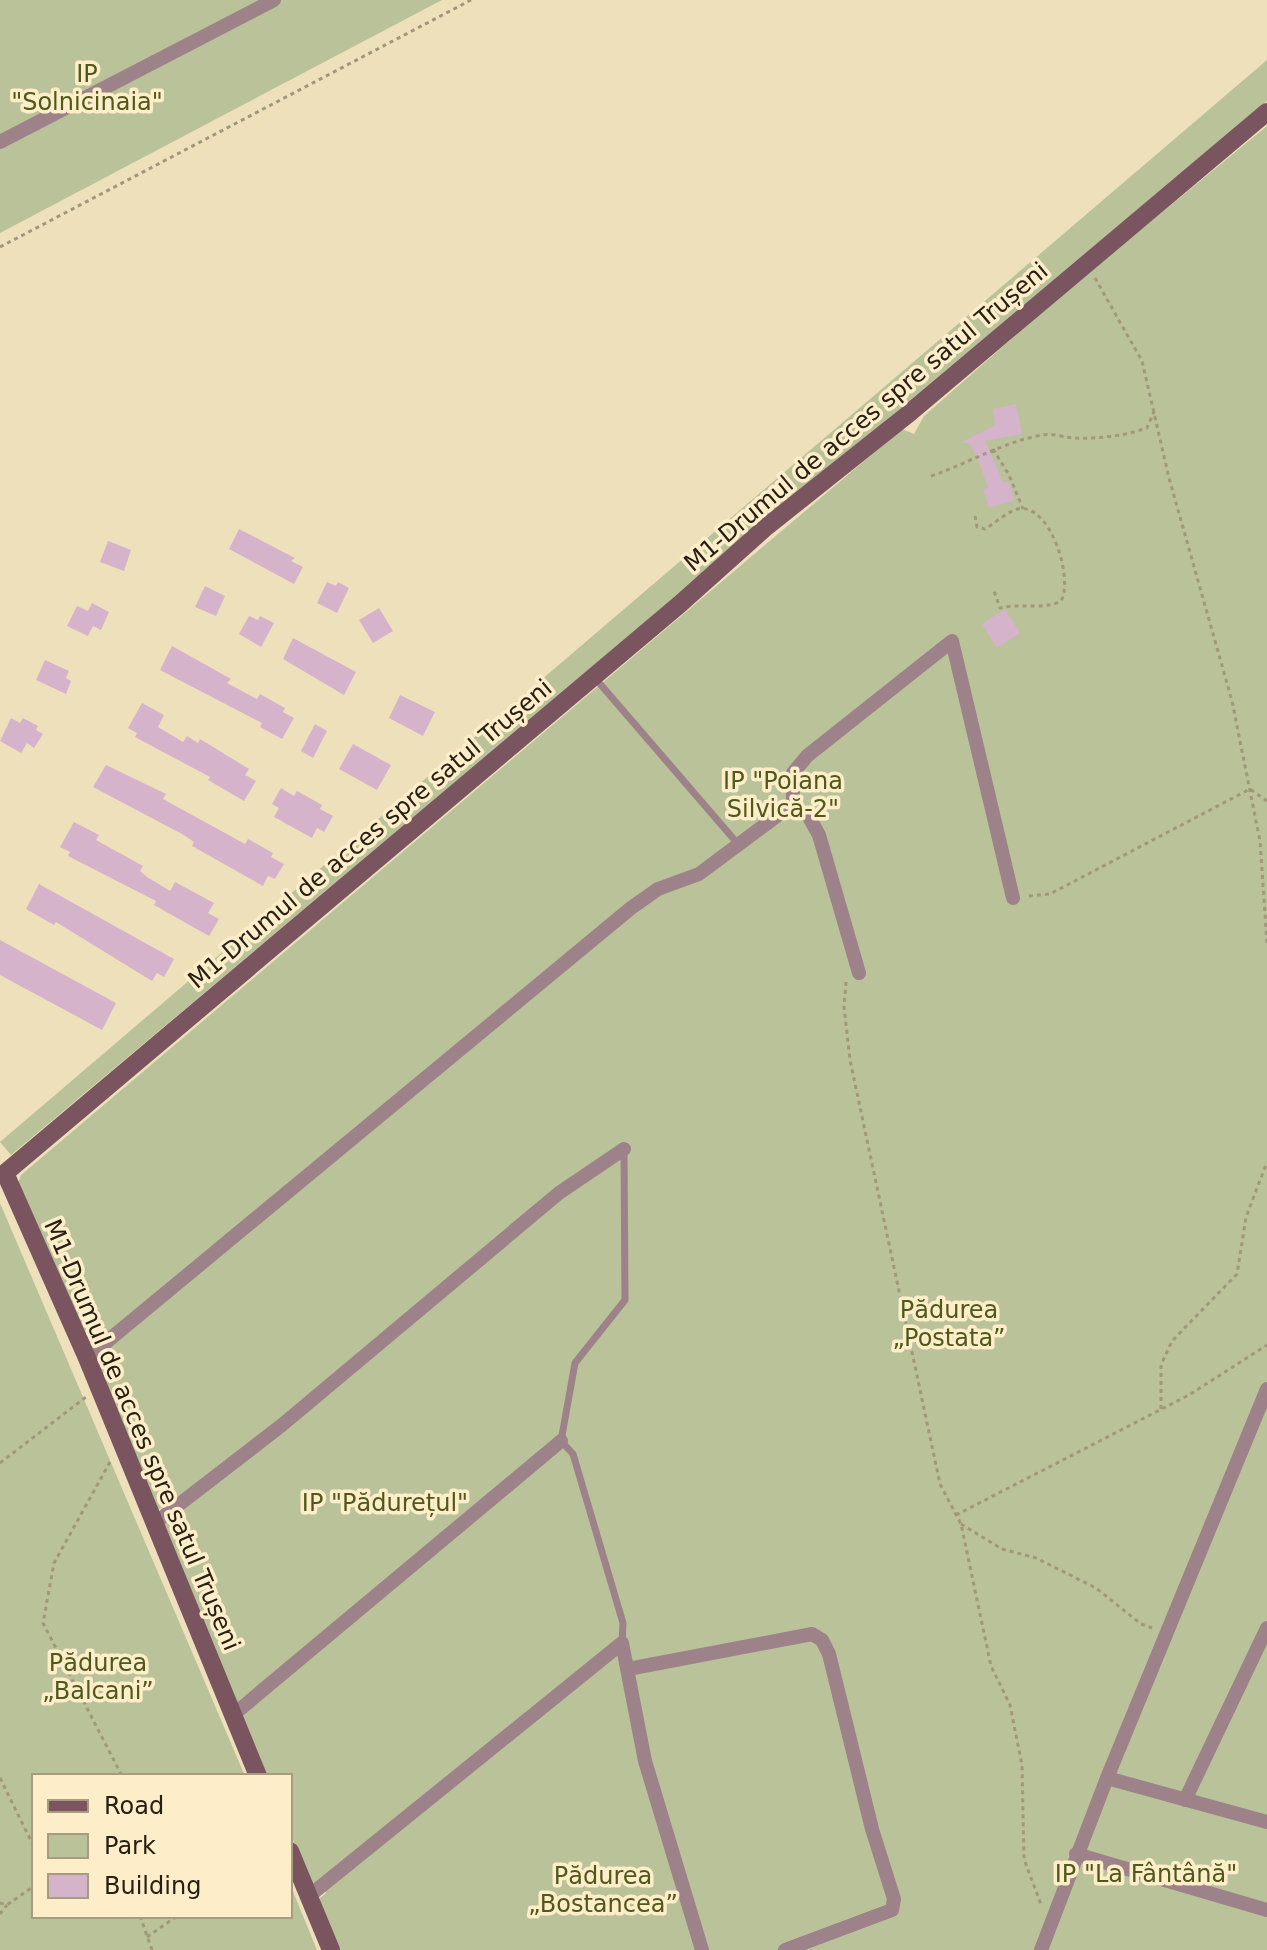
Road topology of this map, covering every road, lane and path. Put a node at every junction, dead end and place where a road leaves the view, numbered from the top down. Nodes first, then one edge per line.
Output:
1 (274, 0) edge
2 (471, 0) edge
3 (1267, 112) edge
4 (0, 142) edge
5 (0, 247) edge
6 (1086, 264) junction
7 (1155, 409) junction
8 (993, 449) junction
9 (931, 476) dead end
10 (1023, 509) junction
11 (975, 516) dead end
12 (994, 591) dead end
13 (593, 677) junction
14 (1250, 789) junction
15 (1267, 801) edge
16 (793, 804) junction
17 (738, 844) junction
18 (1013, 898) joint
19 (1267, 943) edge
20 (859, 973) joint
21 (624, 1149) joint
22 (1267, 1162) edge
23 (2, 1171) edge
24 (1267, 1345) edge
25 (87, 1358) junction
26 (99, 1387) junction
27 (1267, 1389) edge
28 (1161, 1409) junction
29 (121, 1441) junction
30 (561, 1441) junction
31 (0, 1463) edge
32 (956, 1515) junction
33 (155, 1523) junction
34 (961, 1524) junction
35 (1267, 1628) edge
36 (1166, 1634) junction
37 (622, 1643) junction
38 (628, 1669) junction
39 (233, 1715) junction
40 (121, 1774) edge
41 (257, 1774) edge
42 (0, 1778) edge
43 (1107, 1778) junction
44 (1185, 1800) junction
45 (1267, 1822) edge
46 (32, 1843) edge
47 (1076, 1854) junction
48 (292, 1856) edge
49 (32, 1887) edge
50 (309, 1896) junction
51 (0, 1903) edge
52 (7, 1905) junction
53 (1267, 1910) edge
54 (0, 1914) edge
55 (141, 1918) edge
56 (174, 1918) edge
57 (1051, 1922) junction
58 (147, 1937) junction
59 (152, 1950) edge
60 (331, 1950) edge
61 (702, 1950) edge
62 (785, 1950) edge
63 (1041, 1950) edge

1 - 4 street
2 - 5 path
3 - 6 street, M1-Drumul de acces spre satul Trușeni
6 - 7 path
6 - 13 street, M1-Drumul de acces spre satul Trușeni
7 - 8 path
7 - 14 path
8 - 9 path
8 - 10 path
10 - 11 path
10 - 12 path
13 - 17 lane
13 - 23 street, M1-Drumul de acces spre satul Trușeni
14 - 15 path
14 - 18 path
14 - 19 path
16 - 17 street
16 - 18 street
16 - 20 street
17 - 25 street
20 - 32 path
21 - 30 lane
21 - 33 street
22 - 28 path
23 - 25 street, M1-Drumul de acces spre satul Trușeni
24 - 28 path
25 - 26 street, M1-Drumul de acces spre satul Trușeni
26 - 29 street, M1-Drumul de acces spre satul Trușeni
26 - 31 path
27 - 36 street
28 - 32 path
29 - 33 street, M1-Drumul de acces spre satul Trușeni
29 - 40 path
30 - 37 lane
30 - 39 street
32 - 34 path
33 - 39 street, M1-Drumul de acces spre satul Trușeni
34 - 36 path
34 - 57 path
35 - 44 street
36 - 43 street
37 - 38 street
37 - 50 street
38 - 61 street
38 - 62 street
39 - 41 street, M1-Drumul de acces spre satul Trușeni
42 - 46 path
43 - 44 street
43 - 47 street
44 - 45 street
47 - 53 street
47 - 57 street
48 - 50 street
49 - 52 path
50 - 60 street
51 - 52 path
52 - 54 path
55 - 58 path
56 - 58 path
57 - 63 street
58 - 59 path

